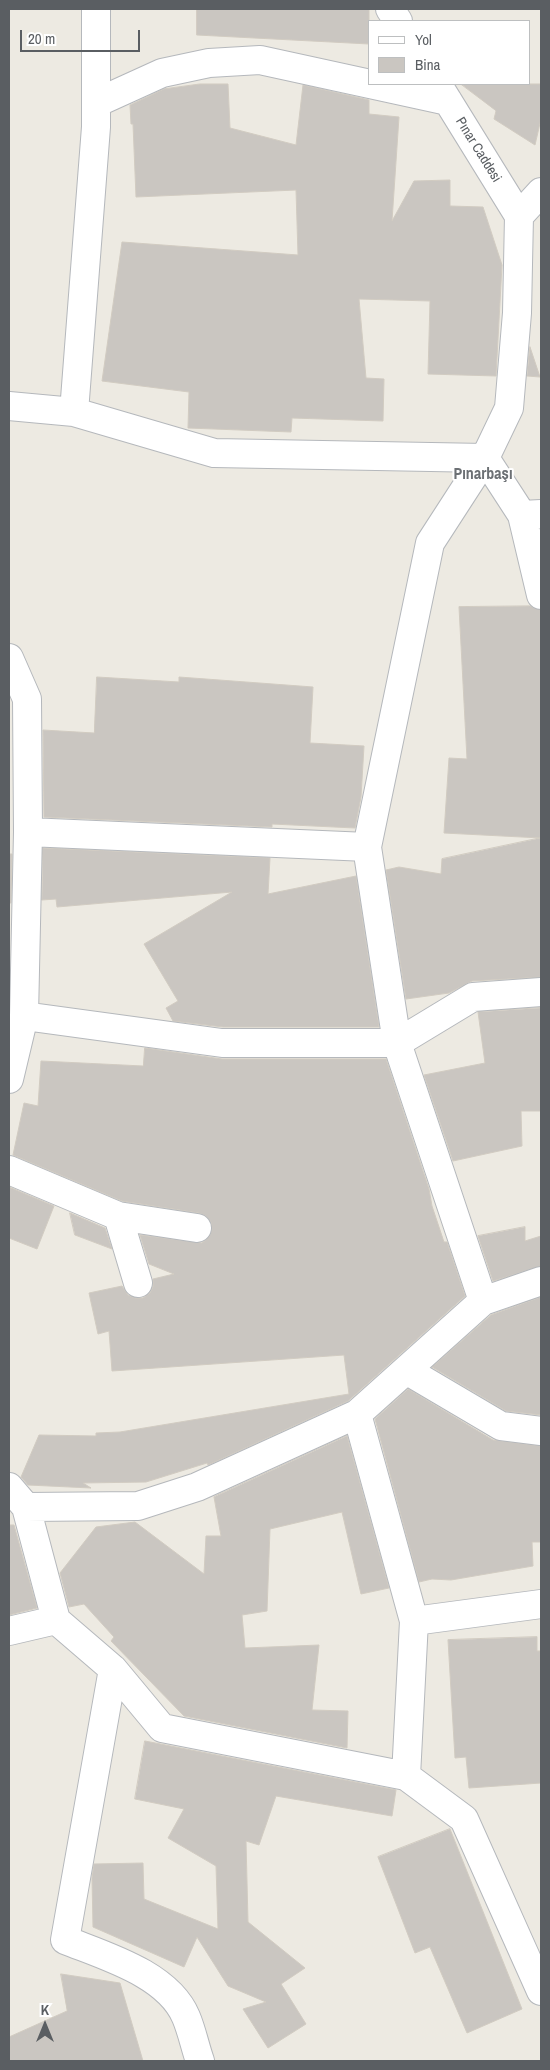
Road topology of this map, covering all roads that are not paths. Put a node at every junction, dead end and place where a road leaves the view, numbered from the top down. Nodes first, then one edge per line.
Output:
1 (96, 9) edge
2 (390, 9) edge
3 (397, 20) edge
4 (368, 80) edge
5 (398, 85) edge
6 (442, 93) edge
7 (96, 103) junction
8 (541, 192) edge
9 (519, 216) junction
10 (9, 406) edge
11 (74, 412) junction
12 (485, 458) junction
13 (532, 514) edge
14 (541, 595) edge
15 (9, 658) edge
16 (28, 832) junction
17 (367, 848) junction
18 (541, 992) edge
19 (24, 1016) junction
20 (397, 1044) junction
21 (9, 1079) edge
22 (9, 1170) edge
23 (118, 1216) junction
24 (197, 1228) dead end
25 (541, 1281) edge
26 (138, 1283) dead end
27 (483, 1301) junction
28 (406, 1370) junction
29 (357, 1414) junction
30 (541, 1431) edge
31 (9, 1487) edge
32 (26, 1507) junction
33 (541, 1604) edge
34 (56, 1620) junction
35 (414, 1621) junction
36 (9, 1631) edge
37 (113, 1669) junction
38 (406, 1776) junction
39 (541, 1991) edge
40 (200, 2061) edge

1 - 7 street
2 - 3 street
4 - 7 street
5 - 6 street
6 - 9 street, Pınar Caddesi
7 - 11 street
8 - 9 street
9 - 12 street
10 - 11 street
11 - 12 street
12 - 13 street
12 - 17 street
13 - 14 street
15 - 16 street
16 - 17 street
16 - 19 street
17 - 20 street
18 - 20 street
19 - 20 street
19 - 21 street
20 - 27 street
22 - 23 street
23 - 24 street
23 - 26 street
25 - 27 street
27 - 28 street
28 - 29 street
28 - 30 street
29 - 32 street
29 - 35 street
31 - 32 street
32 - 34 street
33 - 35 street
34 - 36 street
34 - 37 street
35 - 38 street
37 - 38 street
37 - 40 street
38 - 39 street

